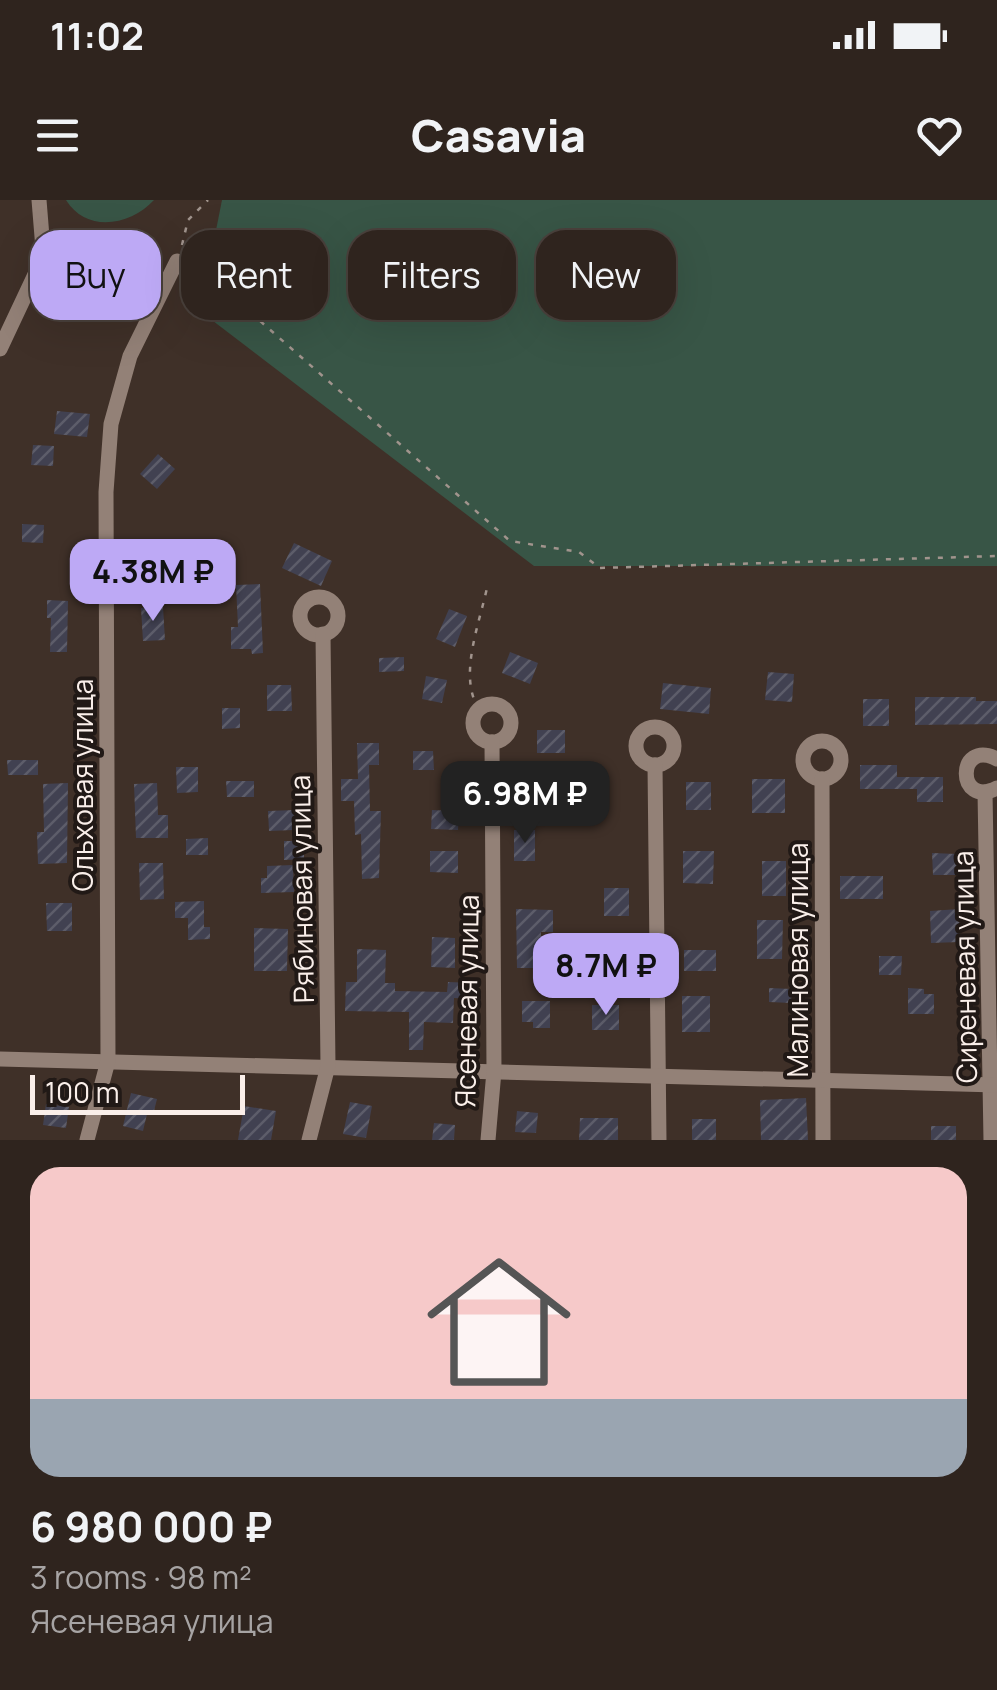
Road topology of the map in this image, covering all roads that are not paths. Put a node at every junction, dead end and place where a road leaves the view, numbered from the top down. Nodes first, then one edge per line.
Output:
1 (39, 200) edge
2 (181, 268) edge
3 (0, 349) edge
4 (324, 634) dead end
5 (492, 742) junction
6 (997, 758) edge
7 (655, 765) dead end
8 (822, 779) dead end
9 (991, 790) edge
10 (0, 1059) edge
11 (108, 1061) junction
12 (328, 1066) junction
13 (494, 1071) junction
14 (658, 1075) junction
15 (823, 1080) junction
16 (994, 1085) edge
17 (87, 1140) edge
18 (309, 1140) edge
19 (488, 1140) edge
20 (658, 1140) edge
21 (822, 1140) edge
22 (991, 1140) edge

1 - 3 street
2 - 11 street, Ольховая улица
4 - 12 street, Рябиновая улица
5 - 5 street
5 - 13 street, Ясеневая улица
6 - 9 street, Сиреневая улица
7 - 14 street
8 - 15 street, Малиновая улица
9 - 16 street, Сиреневая улица
10 - 11 street
11 - 12 street
11 - 17 street, Ольховая улица
12 - 13 street
12 - 18 street, Рябиновая улица
13 - 14 street
13 - 19 street, Ясеневая улица
14 - 15 street
14 - 20 street
15 - 16 street
15 - 21 street, Малиновая улица
16 - 22 street, Сиреневая улица

